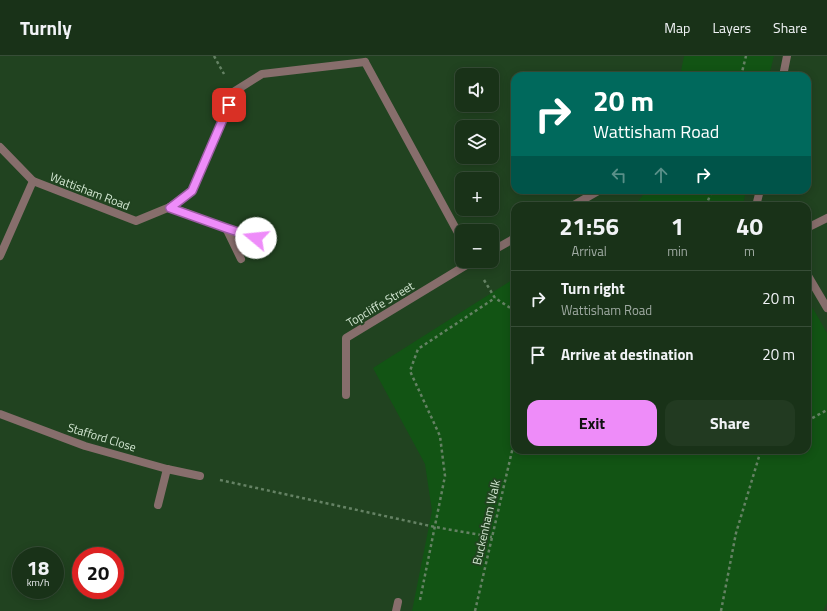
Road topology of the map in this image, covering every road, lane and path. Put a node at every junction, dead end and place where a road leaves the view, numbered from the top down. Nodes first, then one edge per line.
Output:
1 (746, 56) edge
2 (787, 56) edge
3 (366, 59) edge
4 (742, 72) edge
5 (784, 72) edge
6 (0, 147) edge
7 (33, 181) junction
8 (593, 194) edge
9 (579, 202) edge
10 (170, 208) junction
11 (827, 218) edge
12 (811, 226) edge
13 (455, 227) edge
14 (226, 228) junction
15 (511, 240) edge
16 (271, 242) dead end
17 (499, 247) edge
18 (0, 256) edge
19 (241, 259) dead end
20 (462, 268) edge
21 (478, 268) edge
22 (811, 281) edge
23 (495, 298) junction
24 (511, 308) edge
25 (827, 308) edge
26 (346, 395) dead end
27 (827, 410) edge
28 (0, 414) edge
29 (811, 419) edge
30 (511, 454) edge
31 (760, 454) edge
32 (167, 470) junction
33 (200, 476) joint
34 (158, 506) dead end
35 (435, 527) junction
36 (492, 537) junction
37 (398, 602) dead end
38 (419, 603) dead end
39 (396, 611) edge
40 (475, 611) edge
41 (720, 611) edge

1 - 4 path
2 - 5 street
3 - 10 street, Wattisham Road
3 - 13 street
6 - 7 street
7 - 10 street, Wattisham Road
7 - 18 street
8 - 9 street
10 - 14 street
11 - 12 street
14 - 16 street
14 - 19 street
15 - 17 street
20 - 26 street, Topcliffe Street
21 - 23 path
22 - 25 street
23 - 24 path
23 - 35 path
27 - 29 path
28 - 32 street, Stafford Close
30 - 36 path, Buckenham Walk
31 - 41 path
32 - 33 street, Stafford Close
32 - 34 street
33 - 35 path
35 - 36 path
35 - 38 path
36 - 40 path, Buckenham Walk
37 - 39 street

